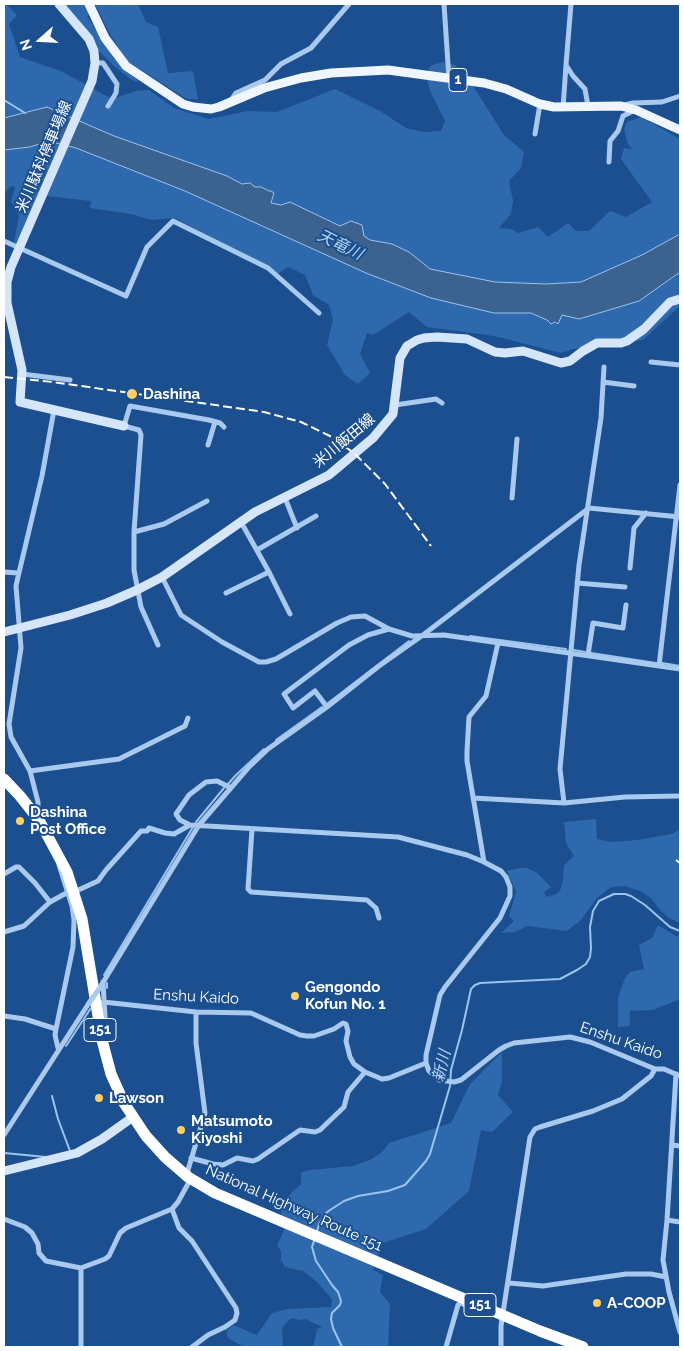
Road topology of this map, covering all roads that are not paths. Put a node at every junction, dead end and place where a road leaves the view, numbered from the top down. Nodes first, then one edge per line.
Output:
1 (59, 4) edge
2 (89, 4) edge
3 (347, 4) edge
4 (444, 4) edge
5 (571, 4) edge
6 (95, 63) junction
7 (566, 65) junction
8 (449, 79) junction
9 (680, 96) edge
10 (230, 102) junction
11 (540, 104) junction
12 (108, 106) dead end
13 (588, 106) junction
14 (621, 106) junction
15 (563, 108) junction
16 (636, 110) junction
17 (680, 130) edge
18 (535, 134) dead end
19 (609, 162) dead end
20 (4, 241) edge
21 (20, 248) junction
22 (5, 290) edge
23 (680, 299) edge
24 (319, 314) dead end
25 (651, 362) dead end
26 (680, 365) edge
27 (604, 367) dead end
28 (22, 374) junction
29 (70, 380) dead end
30 (603, 382) junction
31 (634, 386) dead end
32 (442, 403) dead end
33 (395, 405) junction
34 (54, 410) junction
35 (215, 422) junction
36 (124, 426) junction
37 (224, 427) dead end
38 (517, 439) dead end
39 (208, 445) dead end
40 (680, 485) edge
41 (285, 498) junction
42 (512, 498) dead end
43 (207, 501) dead end
44 (589, 508) junction
45 (646, 513) junction
46 (316, 516) dead end
47 (678, 517) edge
48 (241, 522) junction
49 (297, 528) junction
50 (134, 532) junction
51 (673, 549) junction
52 (680, 549) edge
53 (257, 550) junction
54 (630, 568) dead end
55 (4, 572) edge
56 (269, 572) junction
57 (18, 573) junction
58 (162, 577) junction
59 (577, 583) junction
60 (624, 587) dead end
61 (137, 590) junction
62 (226, 593) dead end
63 (626, 605) dead end
64 (290, 614) dead end
65 (19, 629) junction
66 (389, 629) junction
67 (4, 632) edge
68 (423, 635) junction
69 (498, 643) junction
70 (158, 645) dead end
71 (570, 653) junction
72 (588, 655) junction
73 (659, 666) junction
74 (680, 669) edge
75 (327, 707) junction
76 (188, 718) dead end
77 (30, 771) junction
78 (4, 779) edge
79 (231, 788) junction
80 (680, 796) edge
81 (473, 798) junction
82 (564, 803) junction
83 (38, 820) junction
84 (190, 825) junction
85 (199, 825) junction
86 (252, 829) junction
87 (484, 862) junction
88 (4, 874) edge
89 (72, 891) junction
90 (50, 902) junction
91 (379, 918) dead end
92 (4, 932) edge
93 (103, 982) junction
94 (103, 1002) junction
95 (196, 1012) junction
96 (4, 1016) edge
97 (56, 1029) junction
98 (102, 1040) junction
99 (58, 1048) junction
100 (426, 1063) junction
101 (655, 1069) junction
102 (365, 1072) junction
103 (678, 1075) edge
104 (133, 1117) junction
105 (4, 1135) edge
106 (672, 1145) junction
107 (680, 1146) edge
108 (190, 1158) junction
109 (4, 1172) edge
110 (188, 1177) junction
111 (172, 1209) junction
112 (4, 1219) edge
113 (667, 1220) junction
114 (680, 1222) edge
115 (81, 1268) junction
116 (666, 1277) junction
117 (509, 1283) junction
118 (484, 1307) junction
119 (504, 1314) junction
120 (680, 1332) edge
121 (81, 1347) edge
122 (192, 1347) edge
123 (446, 1347) edge
124 (501, 1347) edge
125 (583, 1347) edge

1 - 6 main road, 米川駄科停車場線
2 - 10 main road, 1
3 - 10 street
4 - 8 street
5 - 7 street
6 - 12 street
6 - 21 main road, 米川駄科停車場線
7 - 13 street
7 - 15 street
8 - 10 main road, 1
8 - 11 main road, 1
9 - 14 street
11 - 15 main road, 1
11 - 18 street
13 - 14 main road, 1
13 - 15 main road, 1
14 - 16 main road, 1
16 - 17 main road, 1
16 - 19 street
20 - 21 street
21 - 22 main road, 米川駄科停車場線
21 - 24 street
22 - 28 main road, 米川駄科停車場線
23 - 33 main road, 米川飯田線
25 - 26 street
27 - 30 street
28 - 29 street
28 - 34 main road, 米川駄科停車場線
30 - 31 street
30 - 44 street
32 - 33 street
33 - 41 main road, 米川飯田線
34 - 36 main road, 米川駄科停車場線
34 - 57 street
35 - 36 street
35 - 37 street
35 - 39 street
36 - 50 street
38 - 42 street
40 - 47 street
41 - 48 main road, 米川飯田線
41 - 49 street
43 - 50 street
44 - 45 street
44 - 59 street
44 - 68 street
45 - 47 street
45 - 54 street
46 - 49 street
47 - 51 street
48 - 53 street
48 - 58 main road, 米川飯田線
49 - 53 street
50 - 61 street
51 - 52 street
51 - 73 street
53 - 56 street
55 - 57 street
56 - 62 street
56 - 64 street
57 - 65 street
58 - 61 main road, 米川飯田線
58 - 66 street
59 - 60 street
59 - 71 street
61 - 65 main road, 米川飯田線
61 - 70 street
63 - 72 street
65 - 67 main road, 米川飯田線
65 - 77 street
66 - 68 street
66 - 75 street
68 - 69 street
68 - 75 street
69 - 71 street
69 - 81 street
71 - 72 street
71 - 82 street
72 - 73 street
73 - 74 street
75 - 79 street
76 - 77 street
77 - 83 street
78 - 83 highway, National Highway Route 151 / 151
79 - 84 street
79 - 85 street
80 - 82 street
81 - 82 street
81 - 87 street
83 - 89 highway, National Highway Route 151 / 151
84 - 85 street
84 - 89 street
85 - 86 street
85 - 93 street
86 - 87 street
86 - 91 street
87 - 100 street
88 - 90 street
89 - 90 street
89 - 97 street
89 - 98 highway, National Highway Route 151 / 151
90 - 92 street
93 - 94 street
93 - 99 street, bridge
94 - 95 street, Enshu Kaido
94 - 98 street
95 - 102 street, Enshu Kaido
95 - 108 street
96 - 97 street
97 - 99 street
98 - 104 highway, National Highway Route 151 / 151
99 - 105 street
100 - 101 street, Enshu Kaido
100 - 102 street
101 - 103 street, Enshu Kaido
101 - 117 street
102 - 108 street
103 - 106 street
104 - 109 main road
104 - 110 highway, National Highway Route 151 / 151
106 - 107 street
106 - 113 street
108 - 110 street
110 - 111 street
110 - 118 highway, National Highway Route 151 / 151
111 - 115 street
111 - 122 street
112 - 115 street
113 - 114 street
113 - 116 street
115 - 121 street
116 - 117 street
116 - 120 street
117 - 119 street
118 - 119 highway, National Highway Route 151 / 151
118 - 123 street
119 - 124 street
119 - 125 highway, National Highway Route 151 / 151

